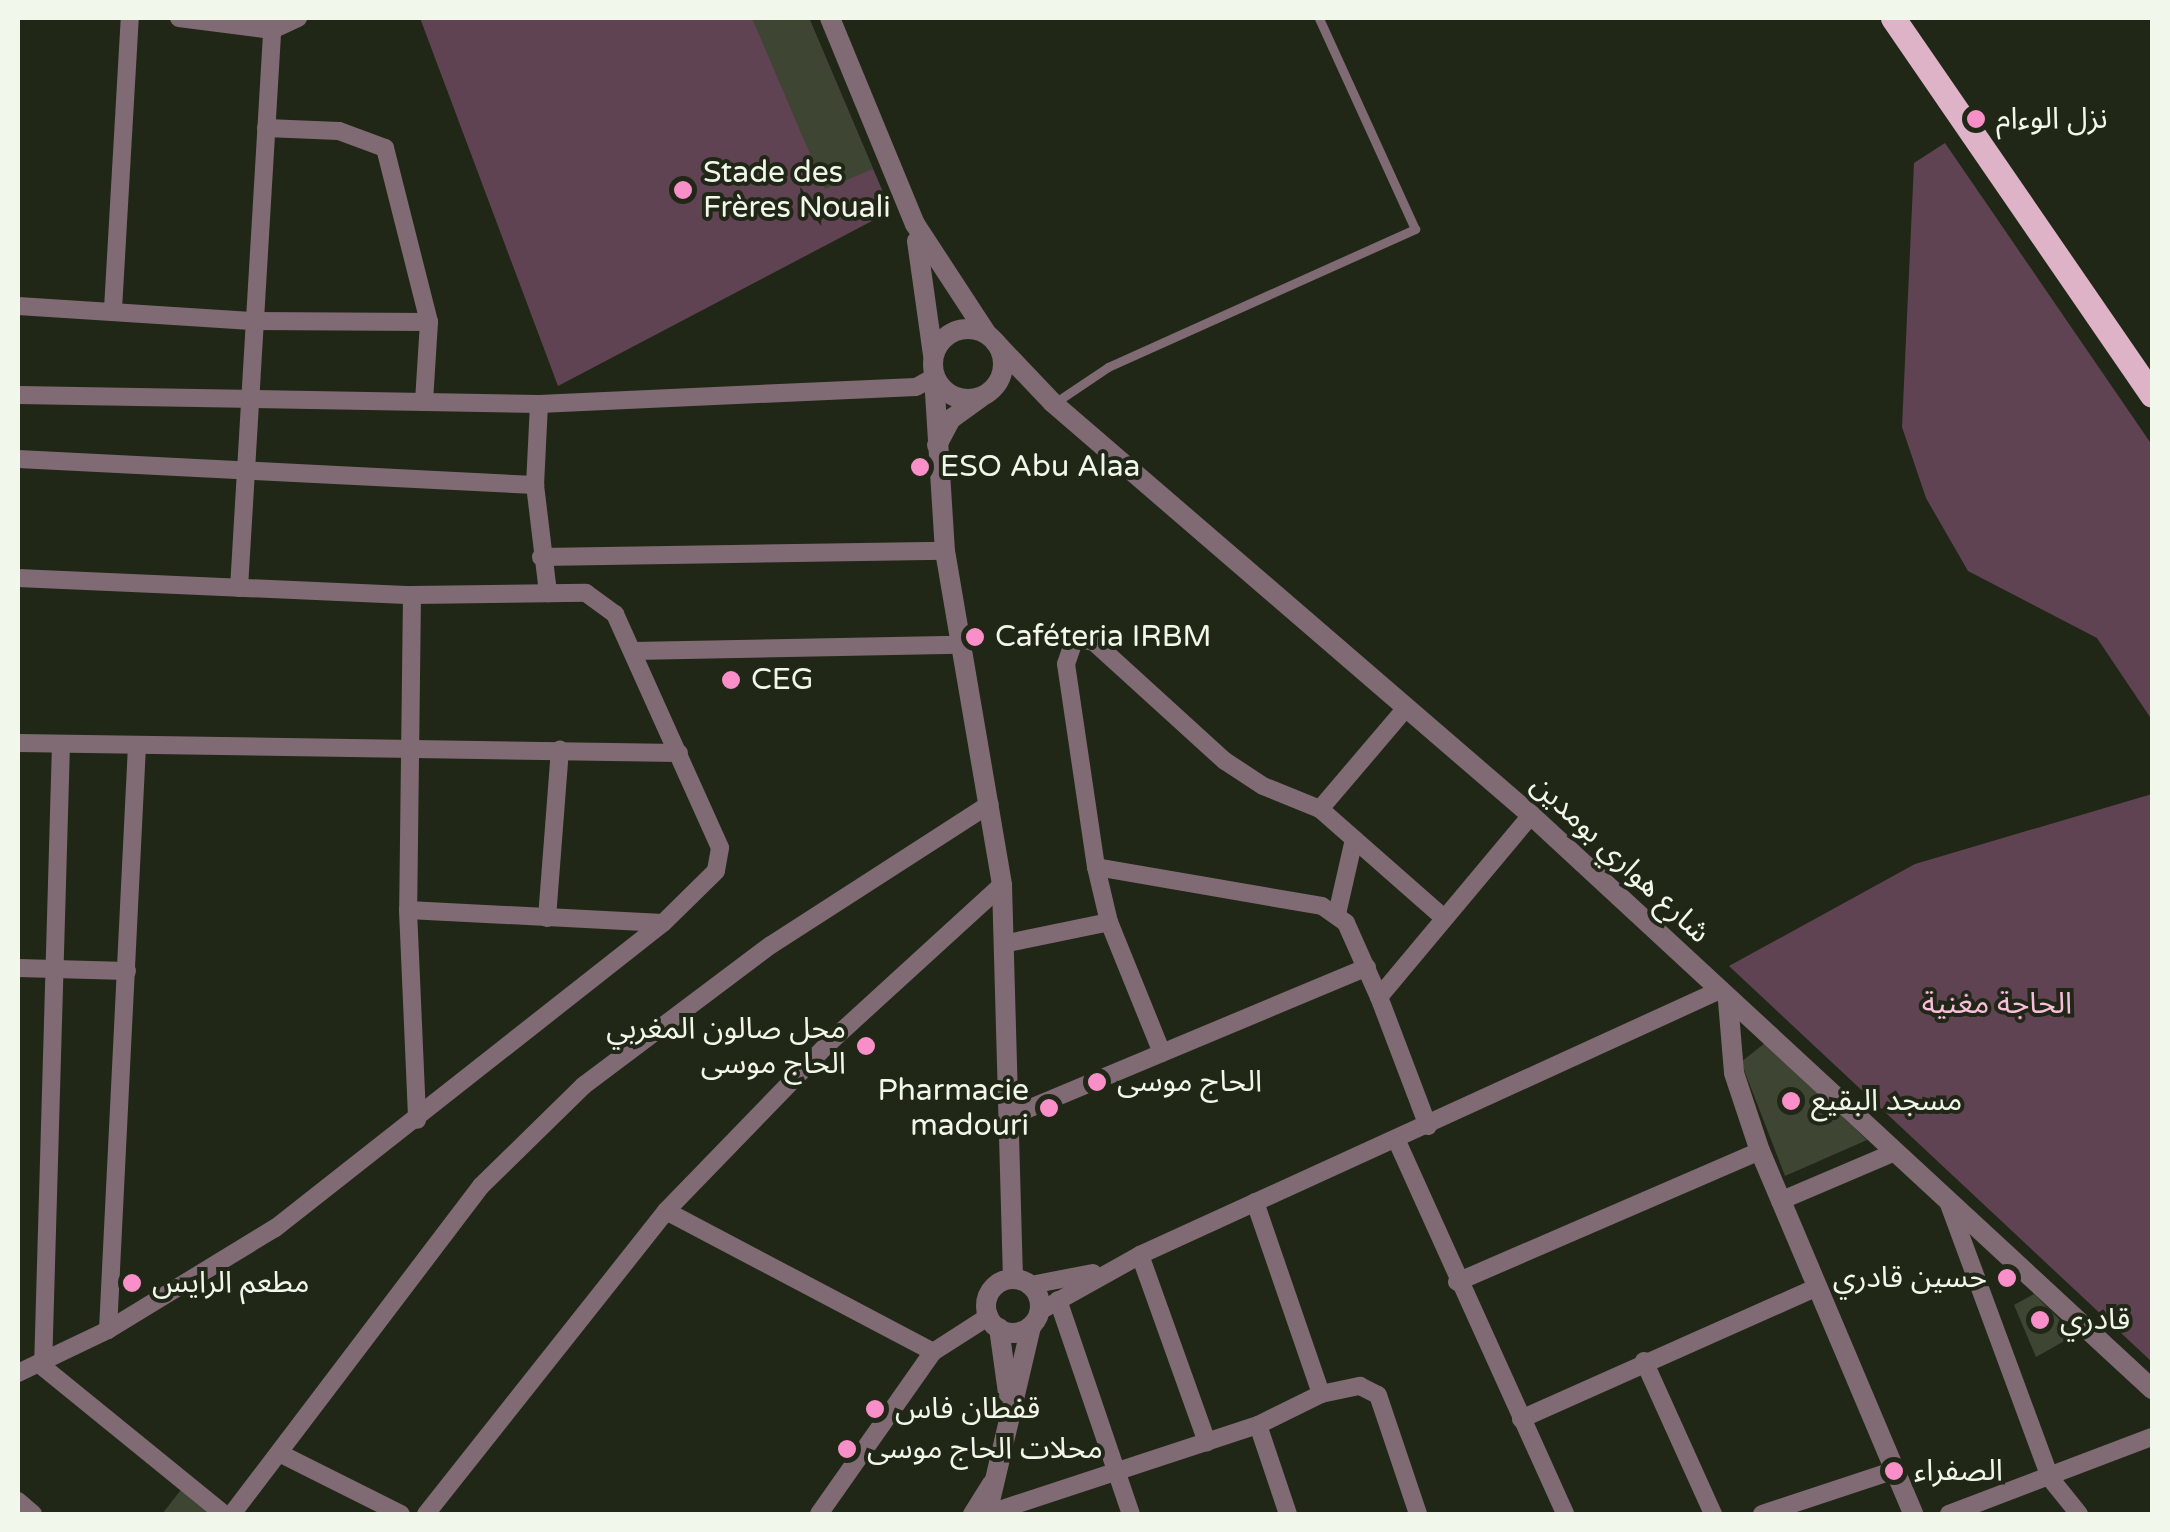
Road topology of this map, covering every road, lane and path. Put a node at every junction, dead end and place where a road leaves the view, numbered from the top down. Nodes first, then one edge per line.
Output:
1 (130, 18) edge
2 (179, 18) edge
3 (298, 18) edge
4 (830, 18) edge
5 (1318, 18) edge
6 (1901, 22) edge
7 (273, 24) edge
8 (266, 128) junction
9 (915, 224) junction
10 (18, 306) edge
11 (113, 309) junction
12 (252, 321) junction
13 (429, 322) junction
14 (991, 338) junction
15 (933, 355) junction
16 (934, 377) junction
17 (1035, 386) junction
18 (987, 393) junction
19 (18, 395) edge
20 (2152, 395) edge
21 (250, 398) junction
22 (424, 402) junction
23 (1053, 403) junction
24 (539, 404) junction
25 (934, 452) junction
26 (18, 459) edge
27 (247, 472) junction
28 (536, 485) junction
29 (946, 551) junction
30 (542, 557) junction
31 (18, 578) edge
32 (239, 588) junction
33 (548, 593) junction
34 (412, 595) junction
35 (959, 645) junction
36 (633, 651) junction
37 (1404, 708) junction
38 (18, 744) edge
39 (61, 744) junction
40 (137, 746) junction
41 (413, 747) junction
42 (560, 748) junction
43 (679, 753) junction
44 (990, 804) junction
45 (1320, 810) junction
46 (1531, 815) junction
47 (1354, 839) junction
48 (1096, 867) junction
49 (1002, 885) junction
50 (408, 910) junction
51 (1337, 914) junction
52 (547, 918) junction
53 (1444, 918) junction
54 (1109, 922) junction
55 (663, 923) junction
56 (1003, 944) junction
57 (1367, 967) junction
58 (18, 968) edge
59 (53, 970) junction
60 (128, 971) junction
61 (1723, 996) junction
62 (1379, 997) junction
63 (1162, 1053) junction
64 (1008, 1117) junction
65 (417, 1120) junction
66 (1428, 1126) junction
67 (1396, 1139) junction
68 (1760, 1151) junction
69 (1895, 1152) junction
70 (1947, 1198) junction
71 (1780, 1201) junction
72 (1255, 1202) junction
73 (666, 1211) junction
74 (1140, 1255) junction
75 (1108, 1270) junction
76 (1022, 1282) junction
77 (1457, 1282) junction
78 (1815, 1288) junction
79 (1043, 1312) junction
80 (994, 1322) junction
81 (108, 1330) junction
82 (933, 1352) junction
83 (1644, 1362) junction
84 (42, 1367) junction
85 (18, 1373) edge
86 (2152, 1389) edge
87 (1321, 1394) junction
88 (1009, 1400) junction
89 (1521, 1419) junction
90 (1258, 1425) junction
91 (2152, 1437) edge
92 (1207, 1442) junction
93 (280, 1454) junction
94 (1117, 1471) junction
95 (1892, 1471) junction
96 (2050, 1478) junction
97 (991, 1483) junction
98 (18, 1502) edge
99 (33, 1514) edge
100 (224, 1514) edge
101 (232, 1514) edge
102 (402, 1514) edge
103 (426, 1514) edge
104 (819, 1514) edge
105 (972, 1514) edge
106 (987, 1514) edge
107 (1131, 1514) edge
108 (1288, 1514) edge
109 (1418, 1514) edge
110 (1566, 1514) edge
111 (1712, 1514) edge
112 (1762, 1514) edge
113 (1913, 1514) edge
114 (1949, 1514) edge
115 (2079, 1514) edge

1 - 11 street
2 - 7 street
3 - 7 street
4 - 9 street
5 - 23 lane
6 - 20 main road
7 - 8 street
8 - 12 street
8 - 13 street
9 - 14 street, شارع هواري بومدين
9 - 15 street
10 - 11 street
11 - 12 street
12 - 13 street
12 - 21 street
13 - 22 street
14 - 15 street
14 - 17 street, شارع هواري بومدين
14 - 18 street
15 - 16 street
16 - 18 street
16 - 24 street
16 - 25 street
17 - 18 street
17 - 23 street, شارع هواري بومدين
18 - 25 street
19 - 21 street
21 - 22 street
21 - 27 street
22 - 24 street
23 - 37 street, شارع هواري بومدين
24 - 28 street
25 - 29 street
26 - 27 street
27 - 28 street
27 - 32 street
28 - 30 street
29 - 30 street
29 - 35 street
30 - 33 street
31 - 32 street
32 - 34 street
33 - 34 street
33 - 36 street
34 - 41 street
35 - 36 street
35 - 44 street
36 - 43 street
37 - 45 street
37 - 46 street, شارع هواري بومدين
38 - 39 street
39 - 40 street
39 - 59 street
40 - 41 street
40 - 60 street
41 - 42 street
41 - 50 street
42 - 43 street
42 - 52 street
43 - 55 street
44 - 49 street
44 - 93 street
45 - 47 street
45 - 48 street
46 - 53 street
46 - 61 street, شارع هواري بومدين
47 - 51 street
47 - 53 street
48 - 51 street
48 - 54 street
49 - 56 street
49 - 73 street
50 - 52 street
50 - 65 street
51 - 57 street
52 - 55 street
53 - 62 street
54 - 56 street
54 - 63 street
55 - 65 street
56 - 64 street
57 - 62 street
57 - 63 street
58 - 59 street
59 - 60 street
59 - 84 street
60 - 81 street
61 - 66 street
61 - 68 street
61 - 69 street, شارع هواري بومدين
62 - 66 street
63 - 64 street
64 - 76 street
65 - 81 street
66 - 67 street
67 - 72 street
67 - 77 street
68 - 71 street
68 - 77 street
69 - 70 street, شارع هواري بومدين
69 - 71 street
70 - 86 street, شارع هواري بومدين
70 - 96 street
71 - 78 street
72 - 74 street
72 - 87 street
73 - 82 street
73 - 103 street
74 - 75 street
74 - 92 street
75 - 76 street
75 - 79 street
76 - 79 street
76 - 80 street
77 - 89 street
78 - 83 street
78 - 95 street
79 - 80 street
79 - 88 street
79 - 94 street
80 - 82 street
80 - 88 street
81 - 84 street
82 - 104 street
83 - 89 street
83 - 111 street
84 - 85 street
84 - 100 street
87 - 90 street
87 - 109 street
88 - 97 street
89 - 110 street
90 - 92 street
90 - 108 street
91 - 96 street
92 - 94 street
93 - 101 street
93 - 102 street
94 - 106 street
94 - 107 street
95 - 112 street
95 - 113 street
96 - 114 street
96 - 115 street
97 - 105 street
97 - 106 street
98 - 99 street

